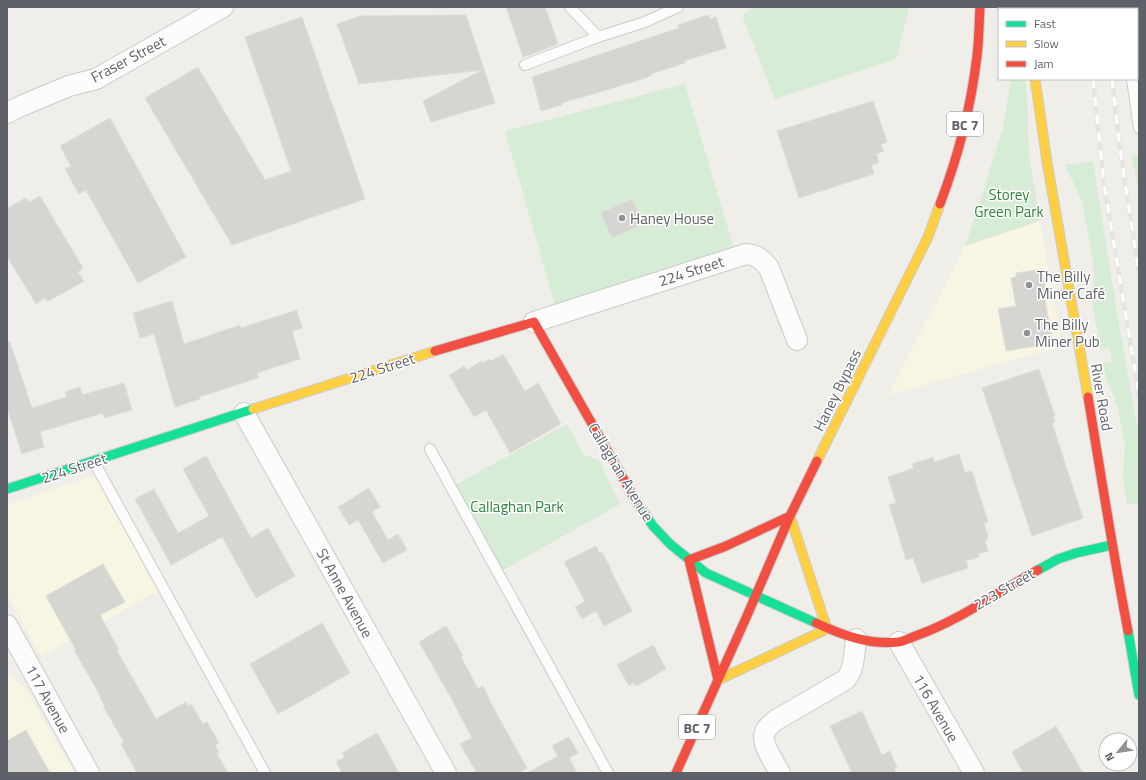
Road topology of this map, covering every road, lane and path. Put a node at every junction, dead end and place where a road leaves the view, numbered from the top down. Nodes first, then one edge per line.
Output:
1 (223, 7) edge
2 (570, 7) edge
3 (678, 7) edge
4 (980, 7) edge
5 (598, 37) junction
6 (525, 65) dead end
7 (1035, 80) edge
8 (1132, 80) edge
9 (7, 113) edge
10 (1139, 128) edge
11 (534, 322) junction
12 (797, 340) dead end
13 (244, 413) junction
14 (430, 449) dead end
15 (94, 462) junction
16 (7, 489) edge
17 (790, 516) junction
18 (1112, 545) junction
19 (689, 560) junction
20 (756, 596) junction
21 (7, 625) edge
22 (827, 629) junction
23 (856, 639) junction
24 (899, 642) junction
25 (718, 680) junction
26 (1139, 695) edge
27 (89, 773) edge
28 (265, 773) edge
29 (446, 773) edge
30 (608, 773) edge
31 (676, 773) edge
32 (780, 773) edge
33 (974, 773) edge

1 - 9 street, Fraser Street
2 - 5 lane
3 - 5 lane
4 - 17 main road, Haney Bypass / BC 7
5 - 6 lane
7 - 18 main road, River Road
8 - 10 lane
11 - 12 street, 224 Street
11 - 13 main road, 224 Street
11 - 19 main road, Callaghan Avenue
13 - 15 main road, 224 Street
13 - 29 street, St Anne Avenue
14 - 30 lane
15 - 16 main road, 224 Street
15 - 28 lane
17 - 19 main road
17 - 20 main road, Haney Bypass / BC 7
17 - 22 main road
18 - 24 main road, 223 Street
18 - 26 main road, River Road
19 - 20 main road, Callaghan Avenue
19 - 25 main road
20 - 22 main road, Callaghan Avenue
20 - 25 main road, Haney Bypass / BC 7
21 - 27 street, 117 Avenue
22 - 23 main road, Callaghan Avenue
22 - 25 main road
23 - 24 main road, Callaghan Avenue
23 - 32 street
24 - 33 street, 116 Avenue
25 - 31 main road, Haney Bypass / BC 7

